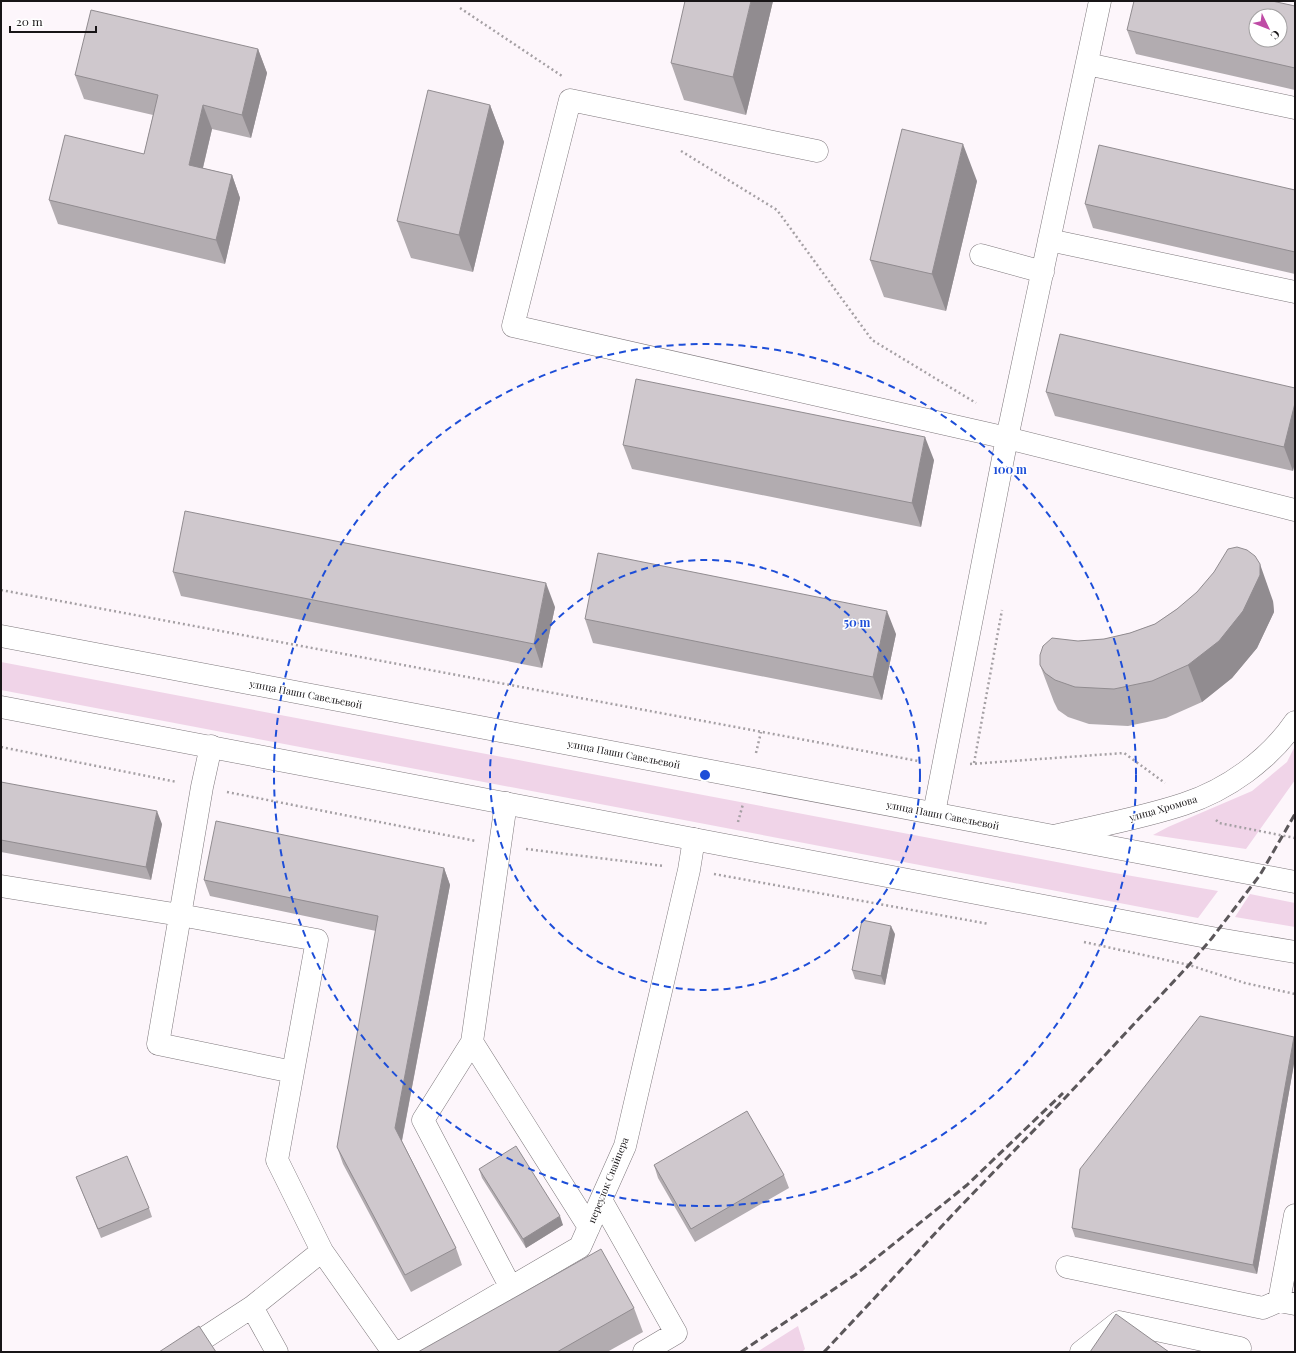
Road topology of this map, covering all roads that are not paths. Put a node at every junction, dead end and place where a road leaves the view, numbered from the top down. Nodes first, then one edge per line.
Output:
1 (1100, 1) edge
2 (1087, 64) junction
3 (1295, 108) edge
4 (817, 151) dead end
5 (1049, 240) junction
6 (981, 254) dead end
7 (1043, 272) junction
8 (1295, 292) edge
9 (1009, 431) junction
10 (1295, 510) edge
11 (1, 636) edge
12 (1, 707) edge
13 (1295, 722) edge
14 (211, 746) junction
15 (506, 803) junction
16 (934, 813) junction
17 (1054, 836) junction
18 (694, 839) junction
19 (1295, 882) edge
20 (1, 886) edge
21 (180, 915) junction
22 (1295, 952) edge
23 (472, 1042) junction
24 (293, 1072) junction
25 (601, 1200) junction
26 (1295, 1215) edge
27 (589, 1227) junction
28 (322, 1251) junction
29 (1067, 1267) dead end
30 (511, 1288) junction
31 (1287, 1302) edge
32 (252, 1306) junction
33 (1246, 1351) edge
34 (183, 1352) edge
35 (277, 1352) edge
36 (393, 1352) edge
37 (400, 1352) edge
38 (644, 1352) edge
39 (1081, 1352) edge

1 - 2 main road
2 - 3 main road
2 - 5 main road
4 - 9 main road
5 - 7 main road
5 - 8 main road
6 - 7 main road
7 - 9 main road
9 - 10 main road
9 - 16 main road
11 - 16 main road, улица Паши Савельевой
12 - 14 main road
13 - 17 main road, улица Хромова
14 - 15 main road
14 - 21 main road
15 - 18 main road
15 - 23 main road
16 - 17 main road, улица Паши Савельевой
17 - 19 main road, улица Паши Савельевой
18 - 22 main road
18 - 25 main road, переулок Снайпера
20 - 21 main road
21 - 24 main road
21 - 24 main road
23 - 27 main road
23 - 30 main road
24 - 28 main road
25 - 27 main road, переулок Снайпера
25 - 38 main road
26 - 31 main road
27 - 30 main road, переулок Снайпера
28 - 32 main road
28 - 36 main road
29 - 31 main road
30 - 37 main road, переулок Снайпера
32 - 34 main road
32 - 35 main road
33 - 39 main road

